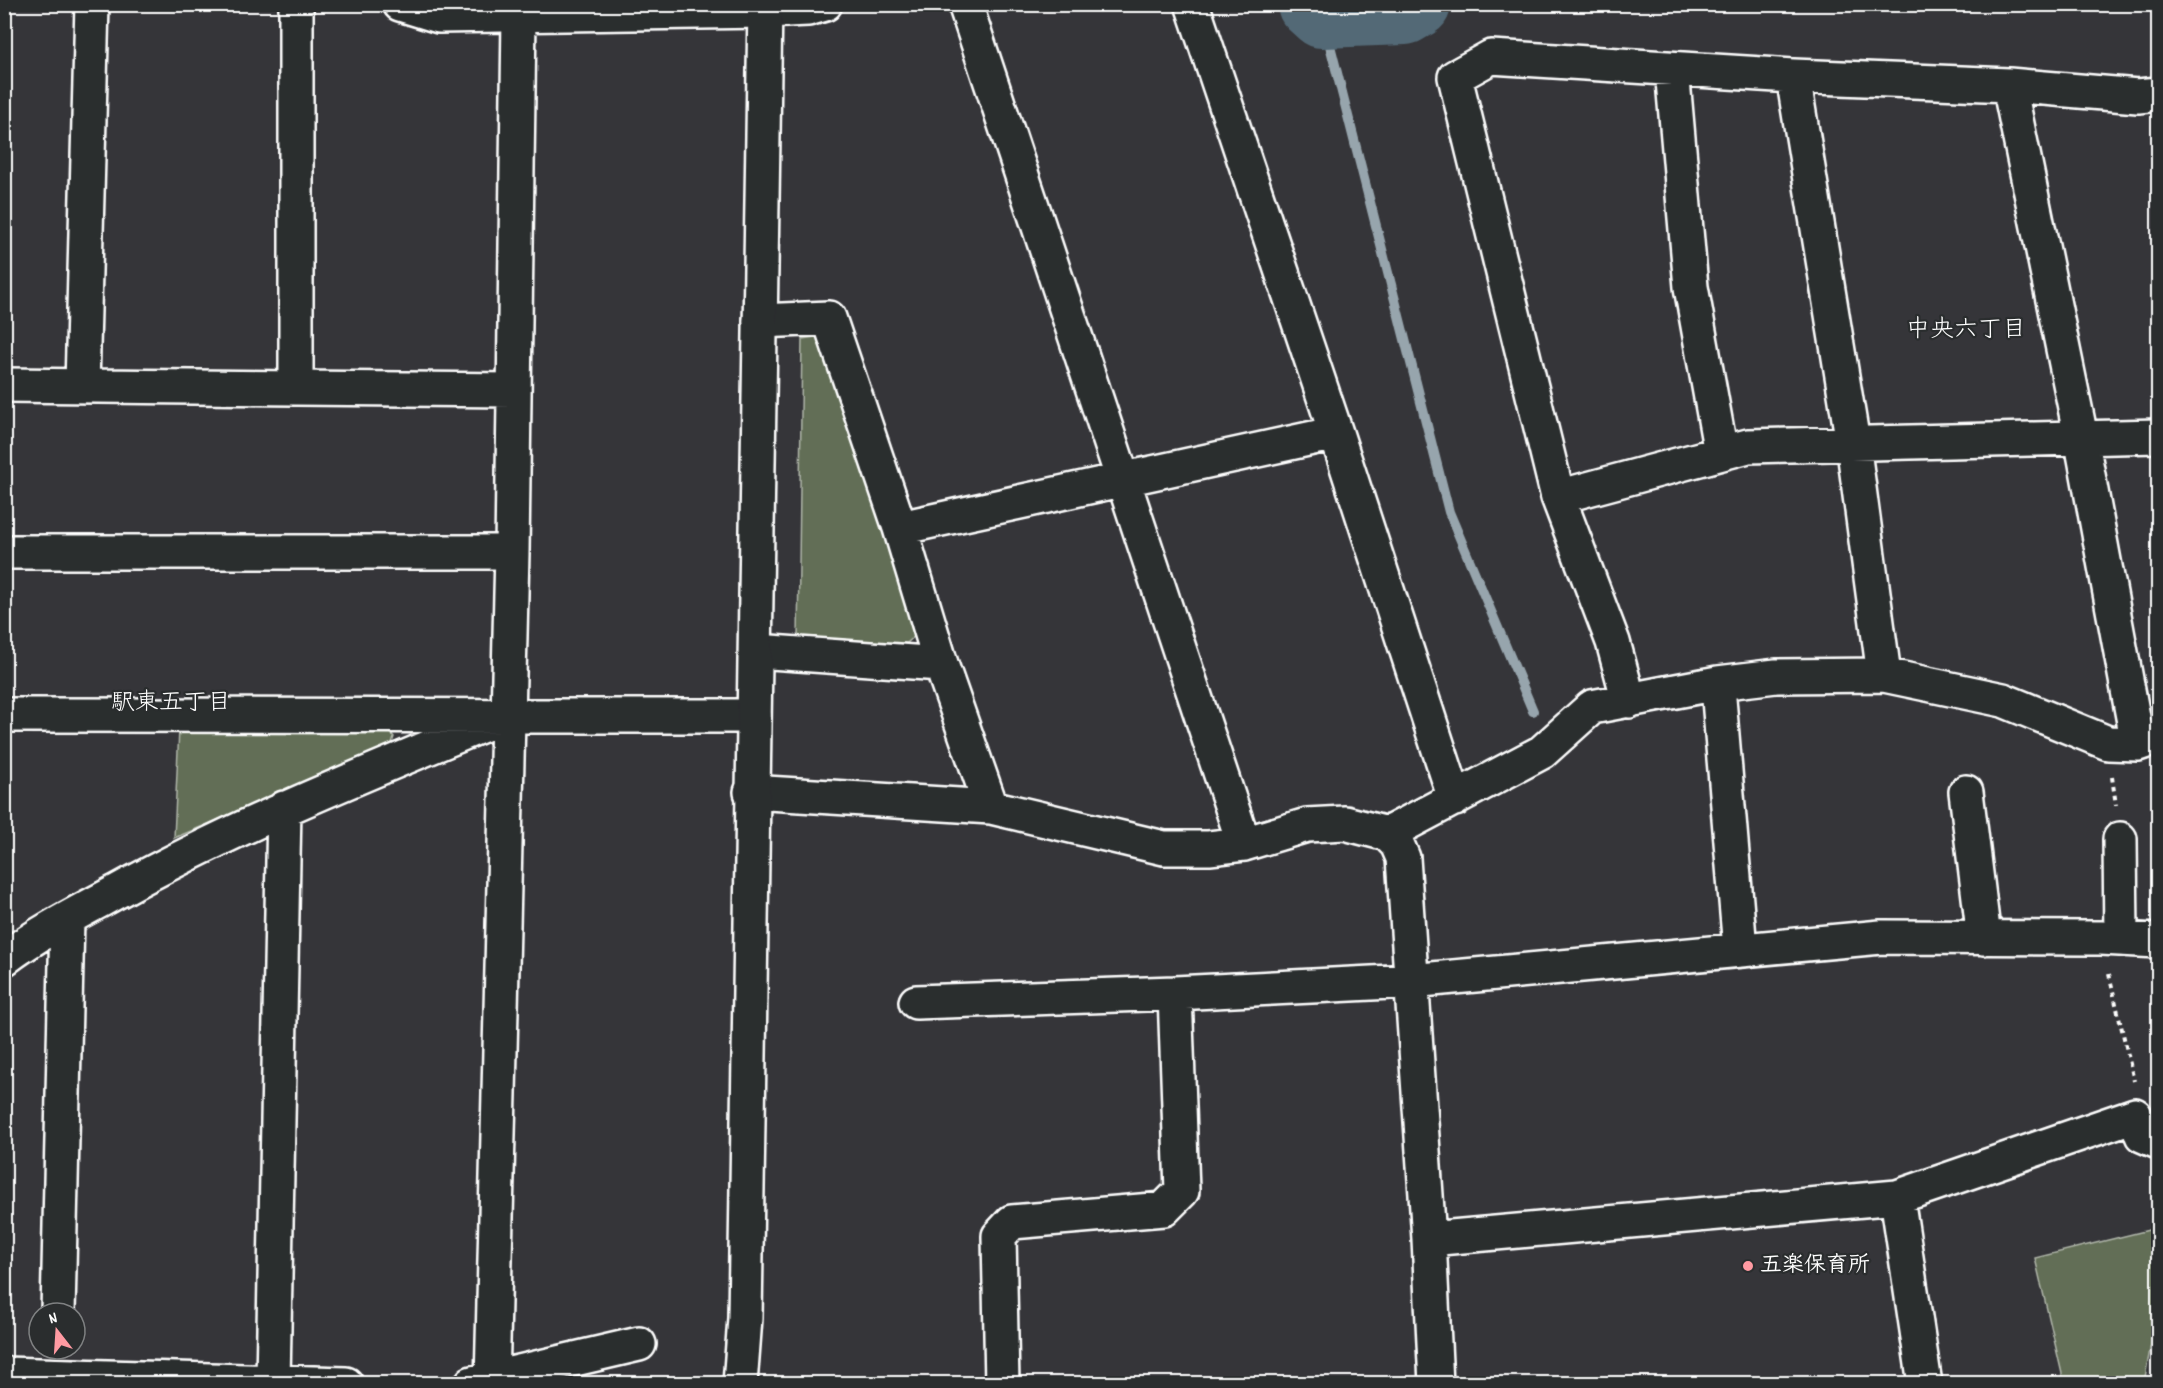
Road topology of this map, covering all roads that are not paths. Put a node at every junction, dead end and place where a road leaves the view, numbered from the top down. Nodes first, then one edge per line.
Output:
1 (92, 4) edge
2 (296, 4) edge
3 (400, 4) edge
4 (825, 4) edge
5 (965, 4) edge
6 (1192, 4) edge
7 (765, 8) edge
8 (519, 15) junction
9 (1672, 69) junction
10 (1793, 76) junction
11 (2009, 85) junction
12 (2158, 94) edge
13 (760, 321) junction
14 (4, 385) edge
15 (82, 386) junction
16 (296, 388) junction
17 (513, 390) junction
18 (1336, 433) junction
19 (2158, 436) edge
20 (2081, 437) junction
21 (1853, 443) junction
22 (1721, 453) junction
23 (1122, 478) junction
24 (1558, 497) junction
25 (900, 528) junction
26 (4, 552) edge
27 (512, 552) junction
28 (756, 651) junction
29 (941, 664) junction
30 (1884, 675) junction
31 (1719, 699) dead end
32 (1629, 701) junction
33 (4, 715) edge
34 (508, 715) junction
35 (754, 716) junction
36 (2135, 741) edge
37 (751, 792) junction
38 (1966, 792) dead end
39 (1455, 799) junction
40 (991, 807) junction
41 (284, 808) junction
42 (1387, 834) junction
43 (2120, 839) road end
44 (1244, 844) junction
45 (67, 919) junction
46 (1984, 938) junction
47 (2111, 939) junction
48 (2158, 941) edge
49 (1740, 949) junction
50 (4, 959) edge
51 (1411, 981) junction
52 (1174, 993) junction
53 (916, 1002) dead end
54 (2158, 1142) edge
55 (1897, 1197) junction
56 (1429, 1239) junction
57 (57, 1301) edge
58 (639, 1344) dead end
59 (56, 1362) edge
60 (4, 1374) edge
61 (273, 1381) junction
62 (485, 1381) edge
63 (346, 1383) edge
64 (740, 1383) edge
65 (1002, 1383) edge
66 (1436, 1383) edge
67 (1925, 1383) edge

1 - 15 street
2 - 16 street
3 - 8 street
4 - 7 street
5 - 23 street
6 - 18 street
7 - 8 street
7 - 13 street
8 - 17 street
9 - 10 street
9 - 22 street
9 - 24 street
10 - 11 street
10 - 21 street
11 - 12 street
11 - 20 street
13 - 25 street
13 - 28 street
14 - 15 street
15 - 16 street
16 - 17 street
17 - 27 street
18 - 23 street
18 - 39 street
19 - 20 street
20 - 21 street
20 - 36 street
21 - 22 street
21 - 30 street
22 - 24 street
23 - 25 street
23 - 44 street
24 - 32 street
25 - 29 street
26 - 27 street
27 - 34 street
28 - 29 street
28 - 35 street
29 - 40 street
30 - 32 street
30 - 36 street
31 - 49 street
32 - 39 street
33 - 34 street
34 - 35 street
34 - 41 street
34 - 62 street
35 - 37 street
37 - 40 street
37 - 64 street
38 - 46 street
39 - 42 street
40 - 44 street
41 - 45 street
41 - 61 street
42 - 44 street
42 - 51 street
43 - 47 street
45 - 50 street
45 - 57 street
46 - 47 street
46 - 49 street
47 - 48 street
49 - 51 street
51 - 52 street
51 - 56 street
52 - 53 street
52 - 65 street
54 - 55 street
55 - 56 street
55 - 67 street
56 - 66 street
58 - 62 street
59 - 60 street
59 - 61 street
61 - 63 street

